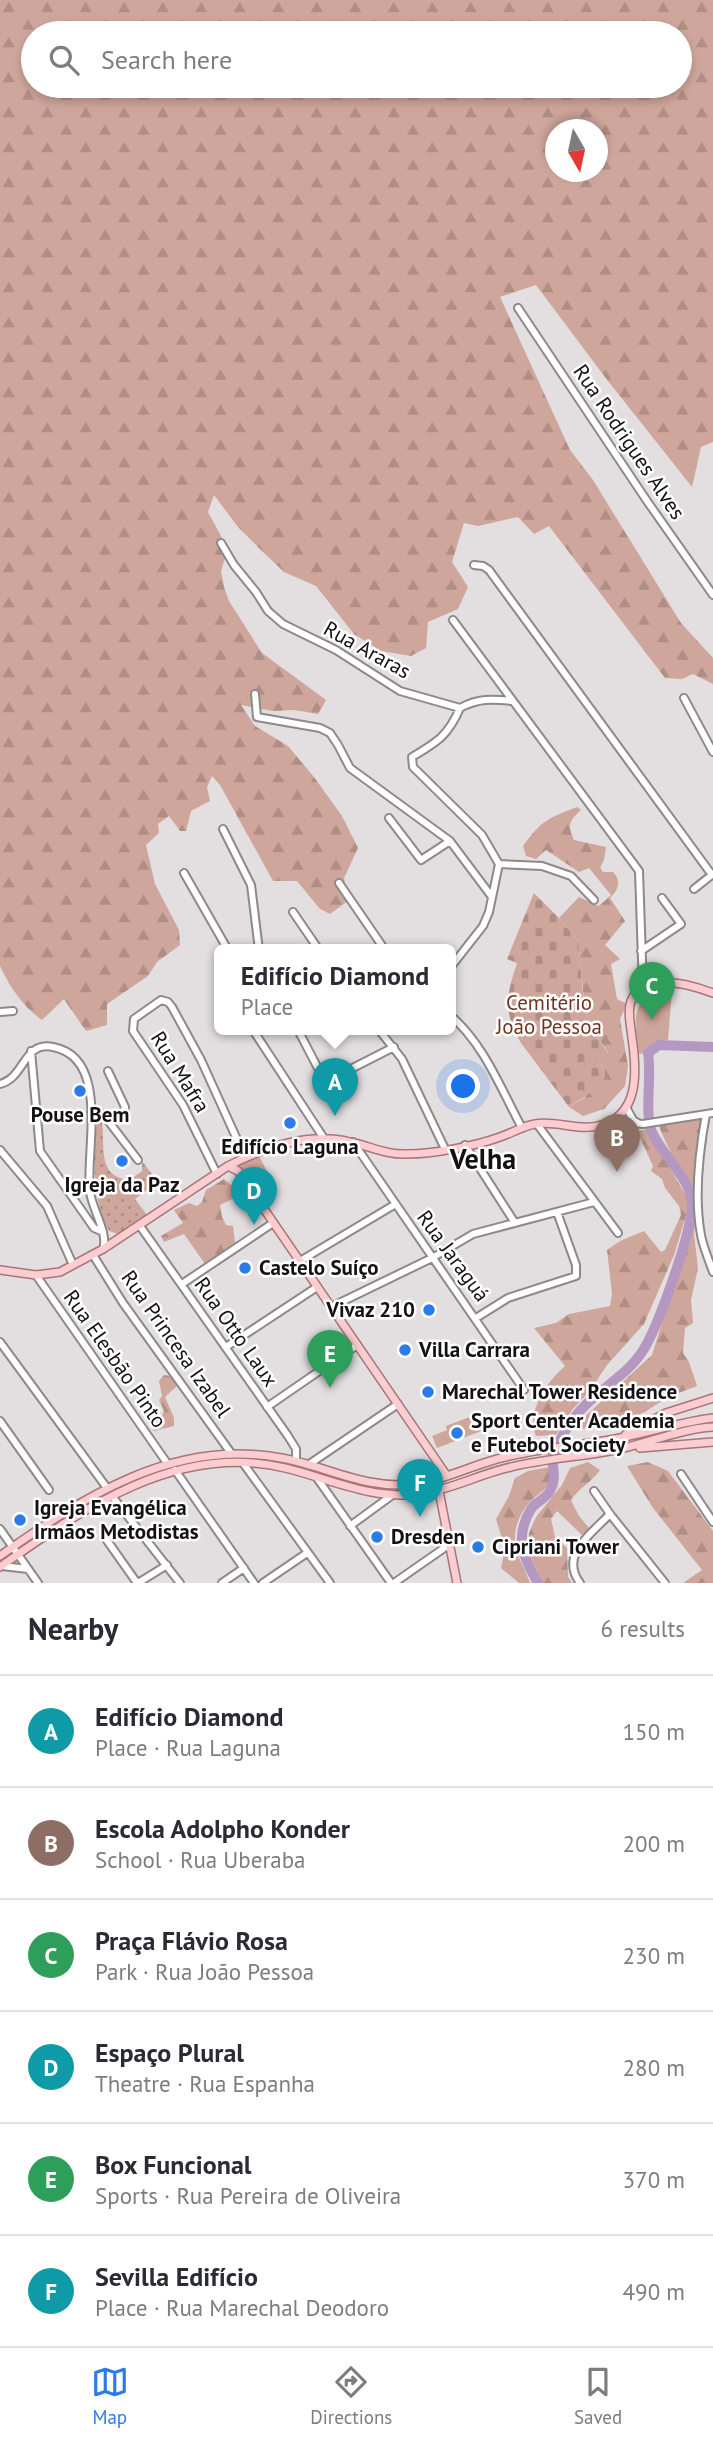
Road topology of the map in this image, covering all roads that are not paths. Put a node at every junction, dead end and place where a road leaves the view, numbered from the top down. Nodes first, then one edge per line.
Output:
1 (518, 308) dead end
2 (221, 543) dead end
3 (474, 565) dead end
4 (713, 595) edge
5 (453, 620) dead end
6 (255, 694) dead end
7 (684, 698) dead end
8 (512, 701) junction
9 (460, 708) junction
10 (713, 752) edge
11 (389, 818) dead end
12 (223, 829) dead end
13 (450, 841) junction
14 (499, 864) junction
15 (184, 873) dead end
16 (713, 874) edge
17 (340, 883) dead end
18 (694, 889) dead end
19 (492, 897) junction
20 (662, 898) dead end
21 (594, 900) dead end
22 (293, 912) dead end
23 (225, 944) edge
24 (257, 944) edge
25 (316, 944) edge
26 (381, 944) edge
27 (641, 951) junction
28 (456, 960) edge
29 (643, 989) junction
30 (713, 993) edge
31 (13, 1011) dead end
32 (0, 1012) edge
33 (456, 1020) edge
34 (256, 1035) edge
35 (301, 1035) edge
36 (383, 1035) edge
37 (394, 1048) junction
38 (31, 1051) junction
39 (108, 1071) dead end
40 (0, 1084) edge
41 (91, 1112) junction
42 (709, 1113) edge
43 (621, 1115) junction
44 (109, 1122) junction
45 (637, 1123) junction
46 (537, 1124) junction
47 (522, 1128) junction
48 (323, 1137) junction
49 (353, 1142) junction
50 (465, 1145) junction
51 (446, 1149) junction
52 (0, 1150) edge
53 (242, 1159) junction
54 (138, 1160) dead end
55 (229, 1166) junction
56 (238, 1171) junction
57 (217, 1174) junction
58 (594, 1202) junction
59 (394, 1205) junction
60 (557, 1212) junction
61 (273, 1223) junction
62 (515, 1223) junction
63 (140, 1226) junction
64 (103, 1233) junction
65 (618, 1233) dead end
66 (124, 1236) junction
67 (103, 1249) junction
68 (93, 1255) junction
69 (432, 1258) junction
70 (300, 1261) junction
71 (73, 1265) junction
72 (0, 1269) edge
73 (713, 1272) edge
74 (36, 1275) junction
75 (182, 1284) junction
76 (317, 1287) junction
77 (331, 1307) junction
78 (476, 1318) junction
79 (0, 1342) edge
80 (357, 1345) junction
81 (226, 1347) junction
82 (524, 1390) dead end
83 (713, 1398) edge
84 (398, 1404) junction
85 (267, 1406) junction
86 (713, 1418) edge
87 (0, 1421) edge
88 (713, 1427) edge
89 (616, 1439) junction
90 (713, 1442) edge
91 (612, 1451) junction
92 (231, 1453) junction
93 (296, 1461) junction
94 (167, 1462) junction
95 (243, 1463) junction
96 (308, 1465) junction
97 (175, 1470) junction
98 (681, 1474) dead end
99 (447, 1476) junction
100 (317, 1478) junction
101 (107, 1488) junction
102 (49, 1490) dead end
103 (439, 1490) junction
104 (594, 1491) dead end
105 (112, 1496) junction
106 (391, 1496) junction
107 (610, 1514) junction
108 (713, 1522) edge
109 (350, 1526) junction
110 (0, 1529) edge
111 (106, 1539) dead end
112 (450, 1545) junction
113 (15, 1551) junction
114 (307, 1553) junction
115 (0, 1556) edge
116 (167, 1565) junction
117 (1, 1567) edge
118 (244, 1568) junction
119 (28, 1569) junction
120 (38, 1583) edge
121 (138, 1583) edge
122 (180, 1583) edge
123 (222, 1583) edge
124 (254, 1583) edge
125 (264, 1583) edge
126 (330, 1583) edge
127 (392, 1583) edge
128 (457, 1583) edge
129 (580, 1583) edge
130 (665, 1583) edge

1 - 4 street, Rua Rodrigues Alves
2 - 9 street, Rua Araras
3 - 16 street
5 - 8 street
6 - 13 street
7 - 10 street
8 - 9 street
8 - 27 street
9 - 14 street
11 - 13 street
12 - 24 street
13 - 19 street
14 - 19 street
14 - 21 street
15 - 23 street
16 - 18 street
17 - 26 street
19 - 28 street
20 - 27 street
22 - 25 street
27 - 29 street
29 - 30 main road
29 - 43 main road
31 - 32 street
33 - 47 street
34 - 48 street
35 - 37 street
36 - 37 street
37 - 51 street
38 - 40 street
38 - 41 street
38 - 64 street
39 - 44 street
41 - 44 street
41 - 64 street
42 - 45 street
42 - 73 street
43 - 45 street
43 - 45 street
43 - 45 street
43 - 46 main road
44 - 54 street
46 - 47 main road
46 - 58 street
47 - 50 main road
48 - 49 main road
48 - 53 main road
49 - 51 main road
49 - 59 street, Rua Jaraguá
50 - 51 main road
50 - 62 street
52 - 71 street
53 - 55 main road
53 - 56 main road
53 - 57 street, Rua Mafra
55 - 56 main road
55 - 57 main road
56 - 61 main road
57 - 63 main road
58 - 60 street
58 - 65 street
59 - 69 street, Rua Jaraguá
59 - 70 street
60 - 62 street
60 - 78 street
61 - 70 main road
61 - 75 street
62 - 69 street
63 - 66 main road
63 - 75 street, Rua Otto Laux
64 - 66 street
64 - 67 street
66 - 67 main road
67 - 68 main road
68 - 71 main road
68 - 92 street, Rua Princesa Izabel
69 - 77 street
69 - 78 street, Rua Jaraguá
70 - 76 main road
71 - 74 main road
72 - 74 main road
74 - 94 street, Rua Elesbão Pinto
75 - 81 street, Rua Otto Laux
76 - 77 main road
76 - 81 street
77 - 80 main road
78 - 82 street, Rua Jaraguá
79 - 101 street
80 - 84 main road
80 - 85 street
81 - 85 street, Rua Otto Laux
83 - 89 main road
84 - 96 street
84 - 99 main road
85 - 93 street, Rua Otto Laux
86 - 89 main road
87 - 102 street
88 - 91 main road
89 - 99 main road
90 - 91 main road
91 - 103 main road
92 - 93 main road
92 - 94 main road
93 - 96 main road
94 - 101 main road
95 - 97 main road
95 - 100 main road
95 - 114 street
96 - 99 main road
97 - 105 main road
97 - 118 street
98 - 108 street
100 - 106 main road
100 - 109 street
101 - 113 main road
103 - 106 main road
103 - 112 main road
104 - 107 street
105 - 113 main road
105 - 116 street
106 - 109 street
107 - 129 street
107 - 130 street
109 - 127 street
110 - 113 street
111 - 121 street
112 - 127 street
112 - 128 main road
113 - 115 main road
113 - 117 main road
113 - 119 street
114 - 125 street
114 - 126 street
116 - 121 street
116 - 122 street
117 - 119 street
118 - 123 street
118 - 124 street
119 - 120 street

